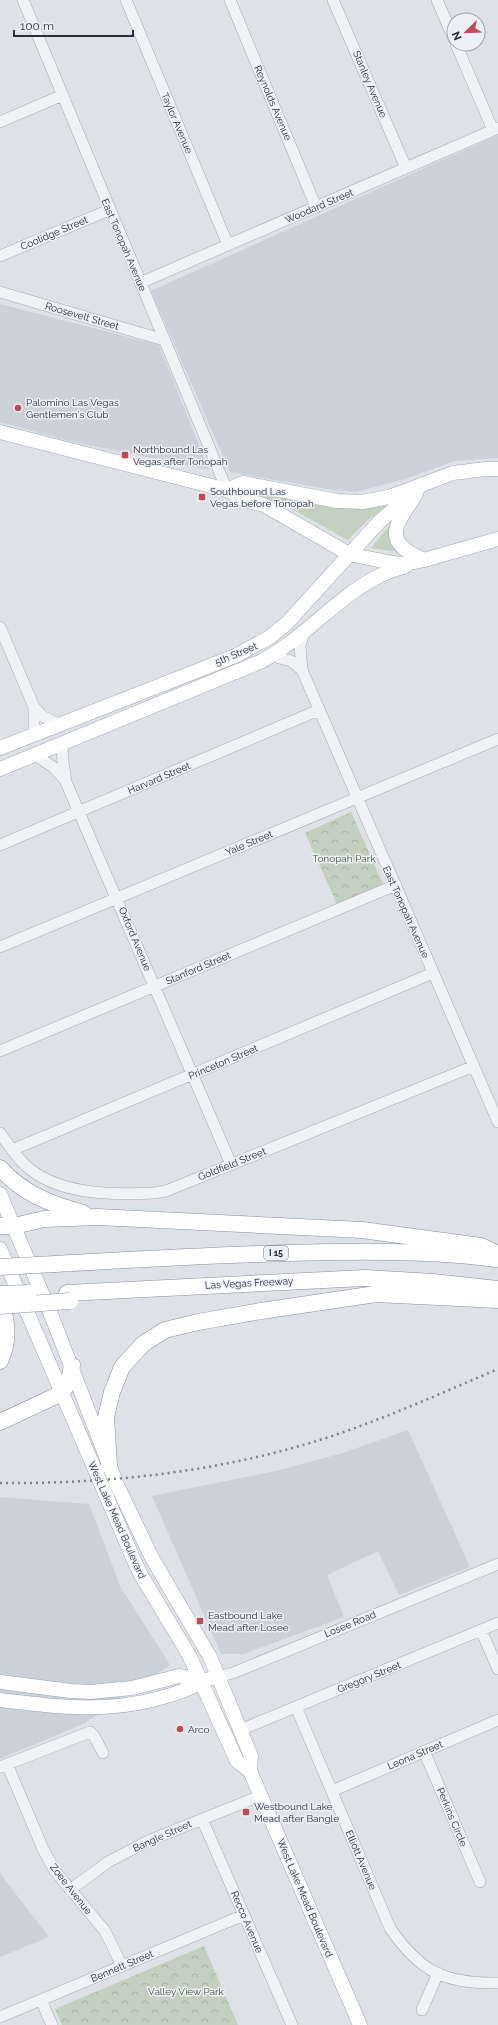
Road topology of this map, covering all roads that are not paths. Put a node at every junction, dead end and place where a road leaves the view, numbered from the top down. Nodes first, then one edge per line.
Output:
1 (23, 0) edge
2 (126, 0) edge
3 (230, 0) edge
4 (333, 0) edge
5 (437, 0) edge
6 (446, 21) edge
7 (460, 52) edge
8 (63, 95) junction
9 (0, 122) edge
10 (496, 129) edge
11 (406, 168) junction
12 (316, 207) junction
13 (109, 210) junction
14 (228, 245) junction
15 (0, 256) edge
16 (140, 283) junction
17 (0, 292) edge
18 (164, 340) junction
19 (0, 432) edge
20 (498, 469) edge
21 (423, 484) junction
22 (227, 490) junction
23 (498, 539) edge
24 (498, 547) edge
25 (469, 548) junction
26 (350, 554) junction
27 (424, 560) junction
28 (0, 627) edge
29 (304, 632) junction
30 (272, 656) junction
31 (302, 670) junction
32 (159, 685) junction
33 (155, 706) junction
34 (34, 707) junction
35 (318, 710) junction
36 (60, 725) junction
37 (34, 736) junction
38 (498, 739) edge
39 (62, 744) junction
40 (0, 748) edge
41 (35, 755) junction
42 (0, 769) edge
43 (66, 782) junction
44 (356, 798) junction
45 (79, 812) junction
46 (0, 845) edge
47 (396, 885) junction
48 (118, 898) junction
49 (0, 947) edge
50 (433, 973) junction
51 (156, 986) junction
52 (0, 1052) edge
53 (474, 1066) junction
54 (193, 1074) junction
55 (498, 1122) edge
56 (0, 1133) edge
57 (12, 1150) junction
58 (231, 1164) junction
59 (0, 1168) edge
60 (0, 1194) edge
61 (98, 1217) junction
62 (7, 1226) edge
63 (0, 1250) edge
64 (498, 1254) edge
65 (498, 1259) edge
66 (0, 1267) edge
67 (498, 1290) edge
68 (0, 1294) edge
69 (73, 1295) junction
70 (0, 1298) edge
71 (498, 1300) edge
72 (0, 1306) edge
73 (0, 1361) edge
74 (72, 1365) junction
75 (62, 1393) junction
76 (0, 1422) edge
77 (109, 1466) junction
78 (498, 1564) edge
79 (498, 1623) edge
80 (482, 1630) junction
81 (498, 1669) edge
82 (217, 1676) junction
83 (201, 1680) junction
84 (0, 1682) edge
85 (0, 1700) edge
86 (296, 1707) junction
87 (498, 1720) edge
88 (240, 1730) junction
89 (424, 1751) junction
90 (103, 1753) dead end
91 (4, 1766) edge
92 (250, 1770) junction
93 (332, 1791) junction
94 (260, 1796) junction
95 (202, 1818) junction
96 (480, 1882) dead end
97 (70, 1890) junction
98 (244, 1915) junction
99 (122, 1966) junction
100 (438, 1973) junction
101 (498, 1982) edge
102 (41, 2000) junction
103 (422, 2010) dead end
104 (0, 2017) edge
105 (52, 2025) edge
106 (292, 2025) edge
107 (360, 2025) edge

1 - 8 street, East Tonopah Avenue
2 - 14 street, Taylor Avenue
3 - 12 street, Reynolds Avenue
4 - 11 street, Stanley Avenue
5 - 6 street
7 - 10 street
8 - 9 street
8 - 13 street, East Tonopah Avenue
10 - 11 street, Woodard Street
11 - 12 street, Woodard Street
12 - 14 street, Woodard Street
13 - 15 street, Coolidge Street
13 - 16 street, East Tonopah Avenue
14 - 16 street, Woodard Street
16 - 18 street, East Tonopah Avenue
17 - 18 street, Roosevelt Street
18 - 22 street, East Tonopah Avenue
19 - 22 main road
20 - 21 main road
21 - 22 main road
21 - 26 main road, 5th Street
21 - 27 main road
22 - 26 main road
23 - 25 main road
24 - 25 main road
25 - 27 main road
26 - 27 main road
26 - 32 main road, 5th Street
27 - 29 main road, 5th Street
28 - 34 street
29 - 30 main road, 5th Street
29 - 31 street, East Tonopah Avenue
30 - 31 street
30 - 33 main road, 5th Street
31 - 35 street, East Tonopah Avenue
32 - 33 main road
32 - 36 main road, 5th Street
33 - 39 main road, 5th Street
34 - 36 street
34 - 37 street
35 - 44 street, East Tonopah Avenue
35 - 45 street, Harvard Street
36 - 37 main road, 5th Street
37 - 40 main road, 5th Street
38 - 44 street, Yale Street
39 - 41 main road, 5th Street
39 - 43 street, Oxford Avenue
41 - 42 main road, 5th Street
41 - 43 street, Oxford Avenue
43 - 45 street, Oxford Avenue
44 - 47 street, East Tonopah Avenue
44 - 48 street, Yale Street
45 - 46 street, Harvard Street
45 - 48 street, Oxford Avenue
47 - 50 street, East Tonopah Avenue
47 - 51 street, Stanford Street
48 - 49 street, Yale Street
48 - 51 street, Oxford Avenue
50 - 53 street, East Tonopah Avenue
50 - 54 street, Princeton Street
51 - 52 street, Stanford Street
51 - 54 street, Oxford Avenue
53 - 55 street, East Tonopah Avenue
53 - 58 street, Goldfield Street
54 - 57 street, Princeton Street
54 - 58 street, Oxford Avenue
56 - 57 street, Goldfield Street
57 - 58 street, Goldfield Street
59 - 61 highway
60 - 62 main road, West Lake Mead Boulevard
61 - 62 highway
61 - 64 highway
62 - 74 main road, West Lake Mead Boulevard
63 - 75 main road, West Lake Mead Boulevard
65 - 66 highway, I 15, bridge
67 - 69 highway, Las Vegas Freeway
68 - 69 highway, Las Vegas Freeway, bridge
69 - 72 highway, bridge
70 - 73 highway
71 - 77 highway
74 - 75 highway
74 - 77 main road, West Lake Mead Boulevard
75 - 76 highway
75 - 83 main road, West Lake Mead Boulevard
77 - 82 main road, West Lake Mead Boulevard
78 - 82 street, Losee Road
79 - 80 street, Gregory Street
80 - 81 street
80 - 86 street, Gregory Street
82 - 83 main road, Losee Road
82 - 88 main road, West Lake Mead Boulevard
83 - 84 main road, Losee Road
83 - 85 main road, Losee Road
83 - 92 main road, West Lake Mead Boulevard
86 - 88 street, Gregory Street
86 - 93 street, Elliott Avenue
87 - 89 street, Leona Street
88 - 92 main road, West Lake Mead Boulevard
89 - 93 street, Leona Street
89 - 96 street, Perkins Circle
90 - 91 street
91 - 97 street, Zoee Avenue
92 - 94 main road, West Lake Mead Boulevard
93 - 100 street, Elliott Avenue
94 - 95 street, Bangle Street
94 - 107 main road, West Lake Mead Boulevard
95 - 97 street, Bangle Street
95 - 98 street, Recco Avenue
97 - 99 street, Zoee Avenue
98 - 99 street, Bennett Street
98 - 106 street, Recco Avenue
99 - 102 street, Bennett Street
100 - 101 street, Elliott Avenue
100 - 103 street
102 - 104 street, Bennett Street
102 - 105 street

